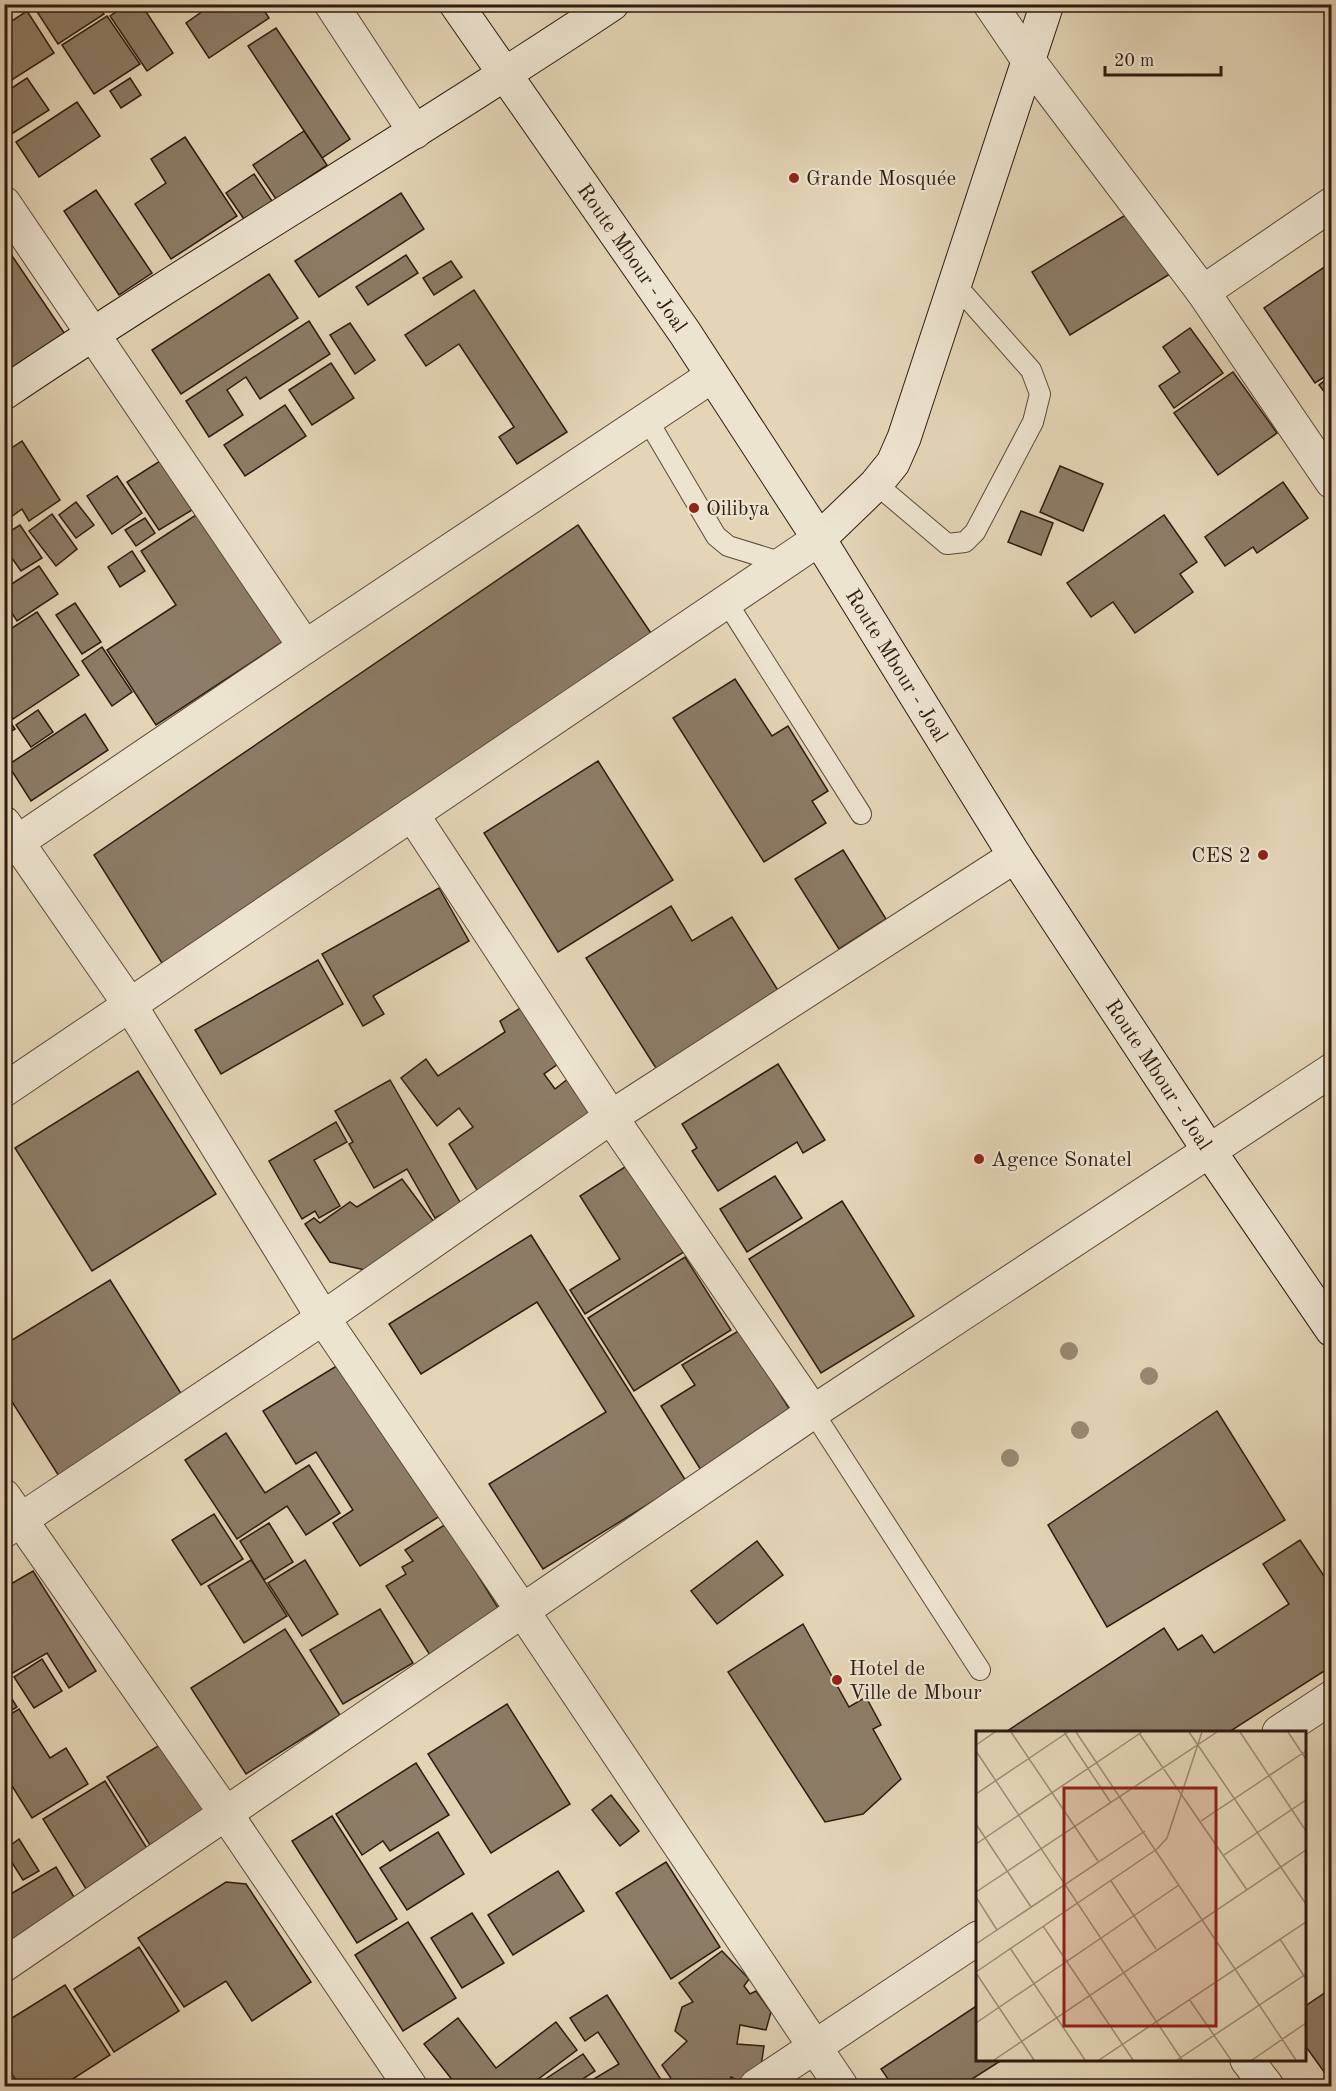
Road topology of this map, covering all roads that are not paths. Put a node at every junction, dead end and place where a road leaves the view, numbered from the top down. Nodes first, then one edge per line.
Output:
1 (331, 4) edge
2 (456, 4) edge
3 (612, 4) edge
4 (990, 4) edge
5 (1047, 4) edge
6 (1028, 60) junction
7 (504, 76) junction
8 (415, 132) junction
9 (4, 203) edge
10 (1332, 204) edge
11 (955, 284) junction
12 (1203, 292) junction
13 (93, 333) junction
14 (712, 376) junction
15 (4, 393) edge
16 (647, 419) junction
17 (1332, 482) edge
18 (876, 484) junction
19 (819, 539) junction
20 (783, 563) junction
21 (726, 601) junction
22 (305, 647) junction
23 (412, 814) junction
24 (861, 814) dead end
25 (9, 839) edge
26 (1015, 856) junction
27 (130, 1005) junction
28 (1332, 1070) edge
29 (4, 1090) edge
30 (611, 1117) junction
31 (1209, 1149) junction
32 (323, 1318) junction
33 (1332, 1330) edge
34 (813, 1412) junction
35 (10, 1516) edge
36 (522, 1610) junction
37 (980, 1670) dead end
38 (1332, 1697) edge
39 (1281, 1731) edge
40 (226, 1814) junction
41 (976, 1939) edge
42 (4, 1965) edge
43 (815, 2046) junction
44 (1248, 2061) edge
45 (410, 2086) edge
46 (756, 2086) edge
47 (841, 2086) edge
48 (1267, 2086) edge

1 - 8 street
2 - 7 street, Route Mbour - Joal
3 - 7 street
4 - 6 street
5 - 6 street
6 - 11 street
6 - 12 street
7 - 8 street
7 - 14 street, Route Mbour - Joal
8 - 13 street
9 - 13 street
10 - 12 street
11 - 18 street
11 - 18 lane
12 - 17 street
13 - 15 street
13 - 22 street
14 - 16 street
14 - 19 street, Route Mbour - Joal
16 - 20 lane
16 - 22 street
18 - 19 street
19 - 20 street
19 - 26 street, Route Mbour - Joal
20 - 21 street
21 - 23 street
21 - 24 lane
22 - 25 street
23 - 27 street
23 - 30 street
25 - 27 street
26 - 30 street
26 - 31 street, Route Mbour - Joal
27 - 29 street
27 - 32 street
28 - 31 street
30 - 32 street
30 - 34 street
31 - 33 street, Route Mbour - Joal
31 - 34 street
32 - 35 street
32 - 36 street
34 - 36 street
34 - 37 lane
35 - 40 street
36 - 40 street
36 - 43 street
38 - 39 street
40 - 42 street
40 - 45 street
41 - 43 street
43 - 46 street
43 - 47 street
44 - 48 street

